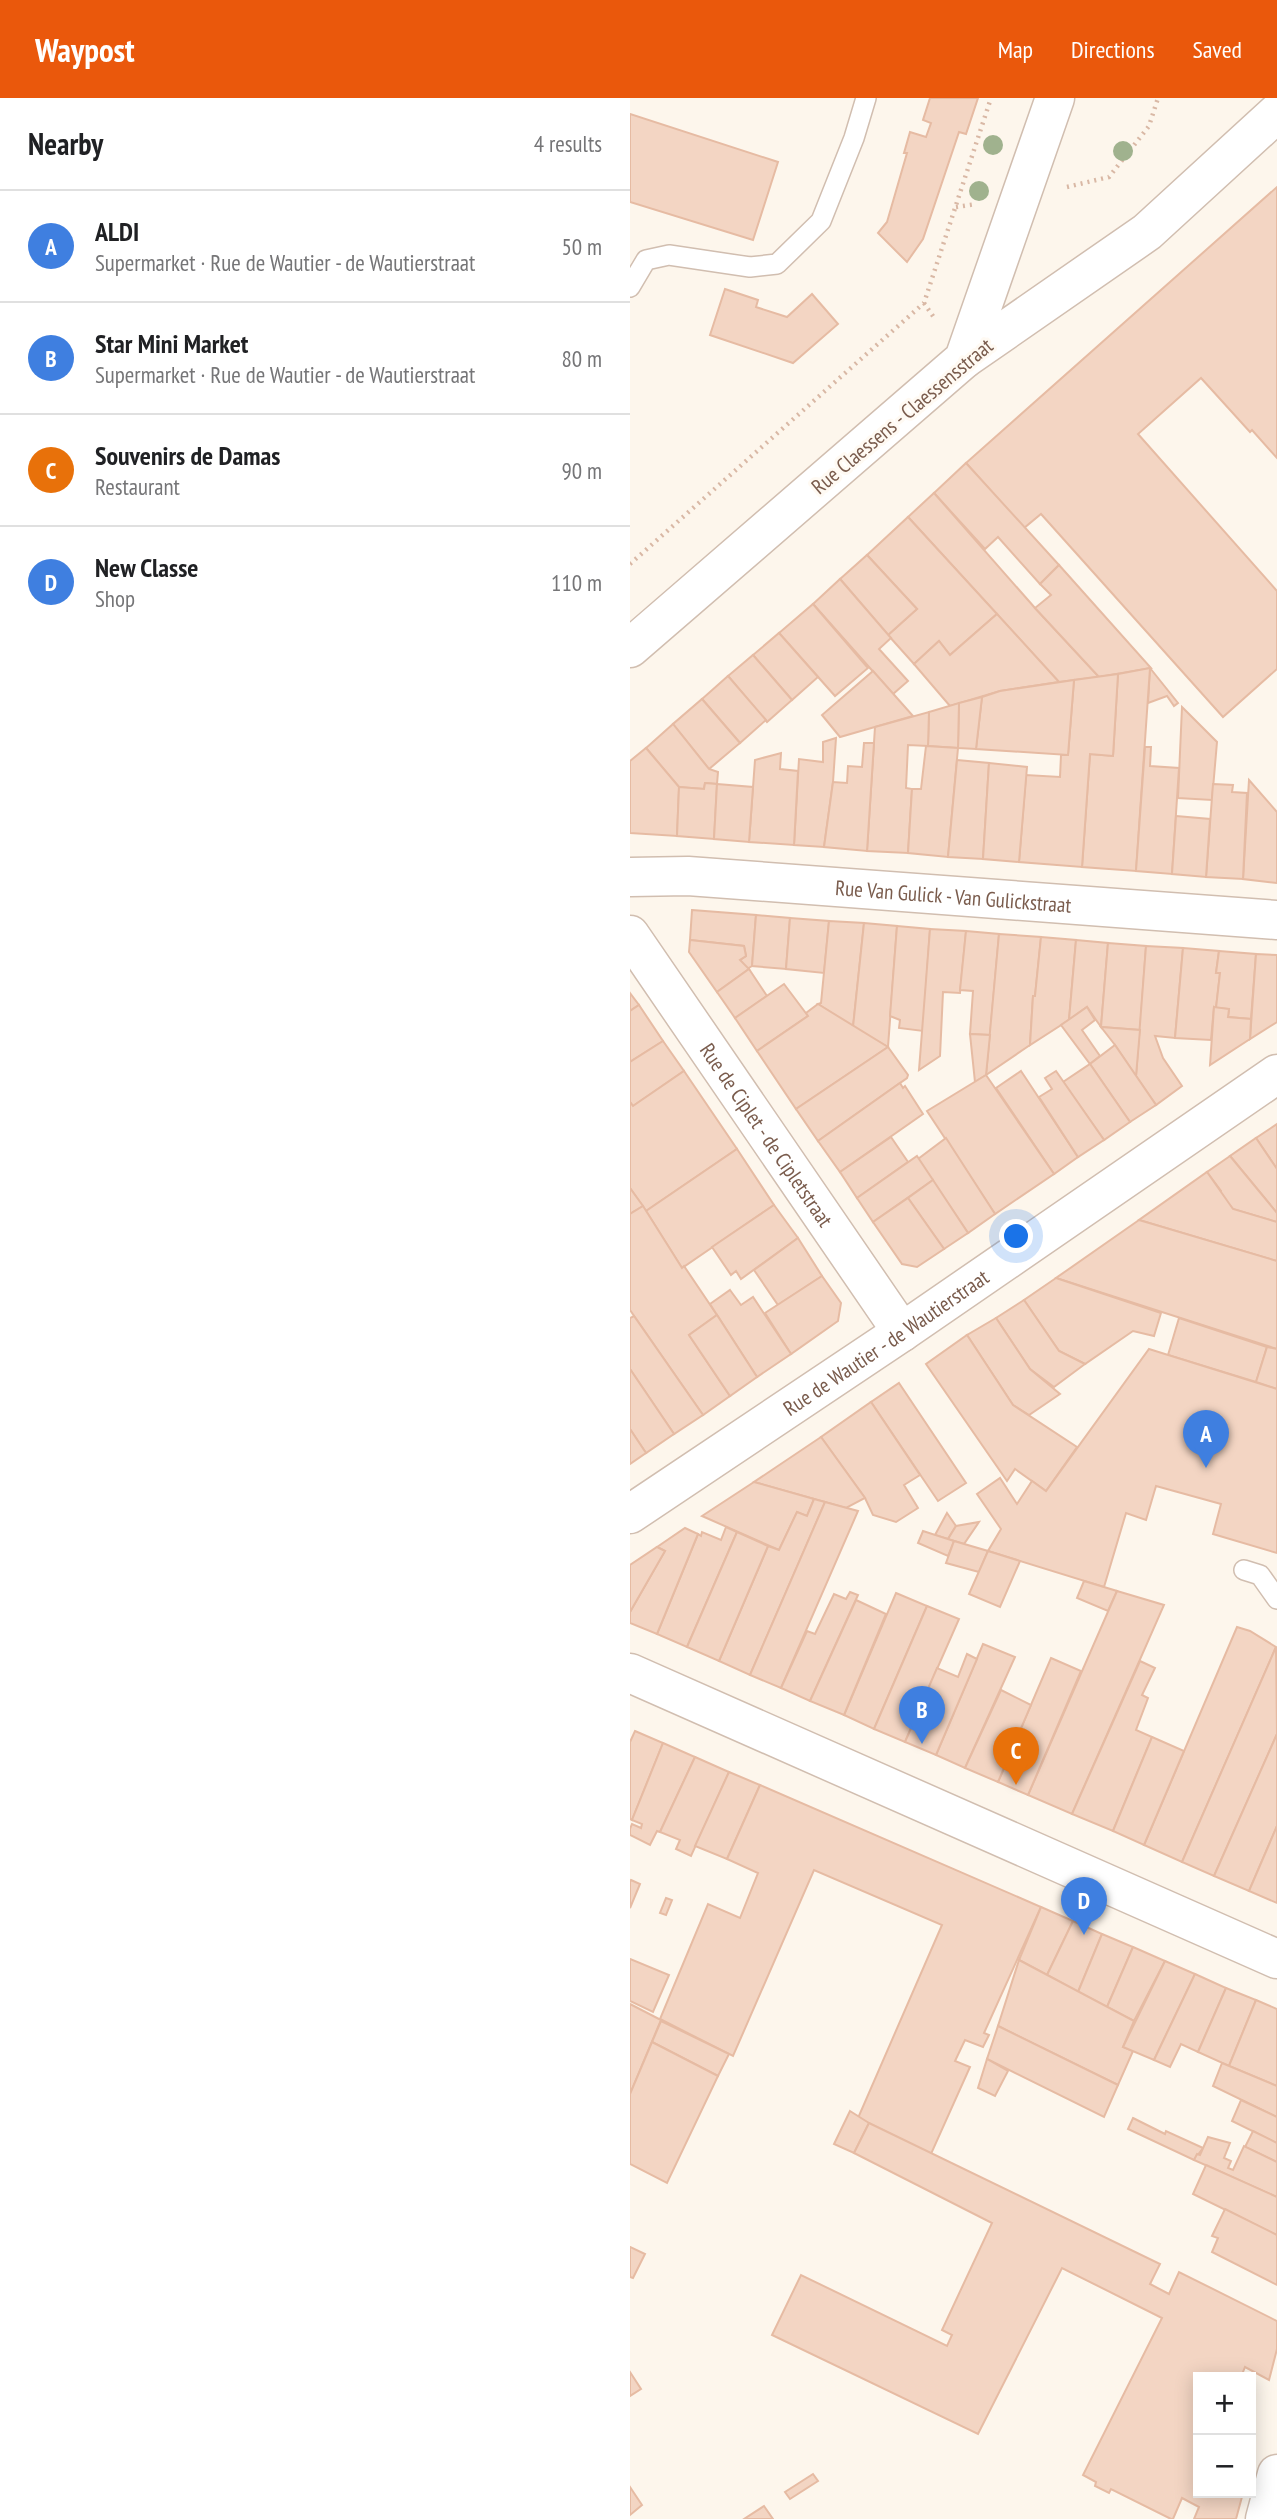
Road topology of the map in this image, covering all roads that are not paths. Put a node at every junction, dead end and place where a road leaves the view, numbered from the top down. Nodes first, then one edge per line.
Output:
1 (866, 98) edge
2 (1055, 98) edge
3 (1277, 113) edge
4 (630, 287) edge
5 (964, 359) junction
6 (630, 648) edge
7 (630, 877) edge
8 (1277, 920) edge
9 (630, 935) edge
10 (1277, 1073) edge
11 (902, 1332) junction
12 (630, 1514) edge
13 (1244, 1570) dead end
14 (1277, 1599) edge
15 (630, 1673) edge
16 (1277, 1959) edge
17 (1277, 2474) edge
18 (1265, 2519) edge

1 - 4 lane
2 - 5 street
3 - 5 street, Rue Claessens - Claessensstraat
5 - 6 street, Rue Claessens - Claessensstraat
7 - 8 street, Rue Van Gulick - Van Gulickstraat
9 - 11 street, Rue de Ciplet - de Cipletstraat
10 - 11 street, Rue de Wautier - de Wautierstraat
11 - 12 street, Rue de Wautier - de Wautierstraat
13 - 14 lane
15 - 16 street
17 - 18 street

